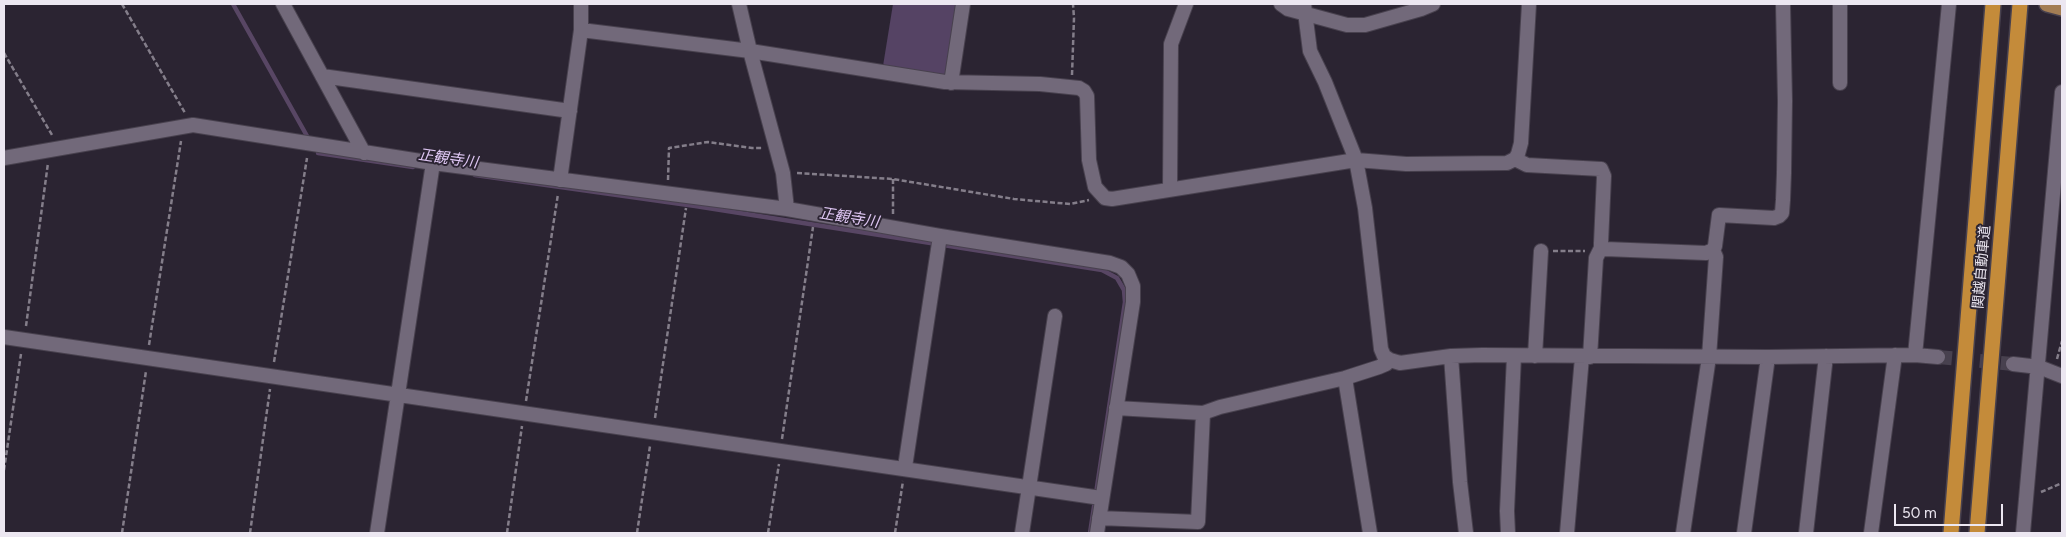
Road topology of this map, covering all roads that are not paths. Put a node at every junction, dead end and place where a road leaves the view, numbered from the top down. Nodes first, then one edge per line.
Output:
1 (282, 4) edge
2 (581, 4) edge
3 (739, 4) edge
4 (963, 4) edge
5 (1186, 4) edge
6 (1282, 4) edge
7 (1433, 4) edge
8 (1529, 4) edge
9 (1783, 4) edge
10 (1840, 4) edge
11 (1949, 4) edge
12 (2047, 4) edge
13 (1993, 7) edge
14 (1304, 8) edge
15 (2062, 8) edge
16 (2019, 11) edge
17 (581, 30) junction
18 (750, 51) junction
19 (322, 76) junction
20 (951, 83) junction
21 (1840, 83) dead end
22 (2062, 92) edge
23 (570, 111) junction
24 (364, 153) junction
25 (4, 158) edge
26 (1515, 159) junction
27 (1356, 160) junction
28 (433, 163) junction
29 (560, 180) junction
30 (1170, 189) junction
31 (787, 210) junction
32 (940, 236) junction
33 (1601, 248) junction
34 (1713, 250) junction
35 (1542, 251) road end
36 (1055, 316) dead end
37 (4, 336) edge
38 (1895, 355) junction
39 (1915, 355) junction
40 (1451, 356) junction
41 (1514, 356) junction
42 (1535, 356) junction
43 (1826, 356) junction
44 (1586, 357) junction
45 (1709, 357) junction
46 (1768, 357) junction
47 (1938, 357) tunnel mouth
48 (1390, 360) junction
49 (2013, 364) tunnel mouth
50 (2039, 367) junction
51 (2058, 374) edge
52 (1345, 378) junction
53 (398, 394) junction
54 (1116, 408) junction
55 (1203, 413) junction
56 (905, 467) junction
57 (1029, 487) junction
58 (1101, 498) junction
59 (1099, 518) junction
60 (377, 533) edge
61 (1022, 533) edge
62 (1097, 533) edge
63 (1370, 533) edge
64 (1466, 533) edge
65 (1508, 533) edge
66 (1567, 533) edge
67 (1683, 533) edge
68 (1744, 533) edge
69 (1806, 533) edge
70 (1871, 533) edge
71 (1951, 533) edge
72 (1977, 533) edge
73 (2023, 533) edge

1 - 19 street
2 - 17 street
3 - 18 street
4 - 20 street
5 - 30 street
6 - 14 street
7 - 14 street
8 - 26 street
9 - 34 street
10 - 21 street
11 - 39 street
12 - 15 main road
13 - 71 highway, 関越自動車道
14 - 27 street
16 - 72 highway, 関越自動車道
17 - 18 street
17 - 23 street
18 - 20 street
18 - 31 street
19 - 23 street
19 - 24 street
20 - 30 street
22 - 50 street
23 - 29 street
24 - 25 street
24 - 28 street
26 - 27 street
26 - 33 street
27 - 30 street
27 - 48 street
28 - 29 street
28 - 53 street
29 - 31 street
31 - 32 street
32 - 54 street
32 - 56 street
33 - 34 street
33 - 44 street
34 - 45 street
35 - 42 street
36 - 57 street
37 - 53 street
38 - 39 street
38 - 43 street
38 - 70 street
39 - 47 street
40 - 41 street
40 - 48 street
40 - 64 street
41 - 42 street
41 - 65 street
42 - 44 street
43 - 46 street
43 - 69 street
44 - 45 street
44 - 66 street
45 - 46 street
45 - 67 street
46 - 68 street
48 - 52 street
49 - 50 street
50 - 51 street
50 - 73 street
52 - 55 street
52 - 63 street
53 - 56 street
53 - 60 street
54 - 55 street
54 - 58 street
55 - 59 street
56 - 57 street
57 - 58 street
57 - 61 street
58 - 59 street
59 - 62 street

